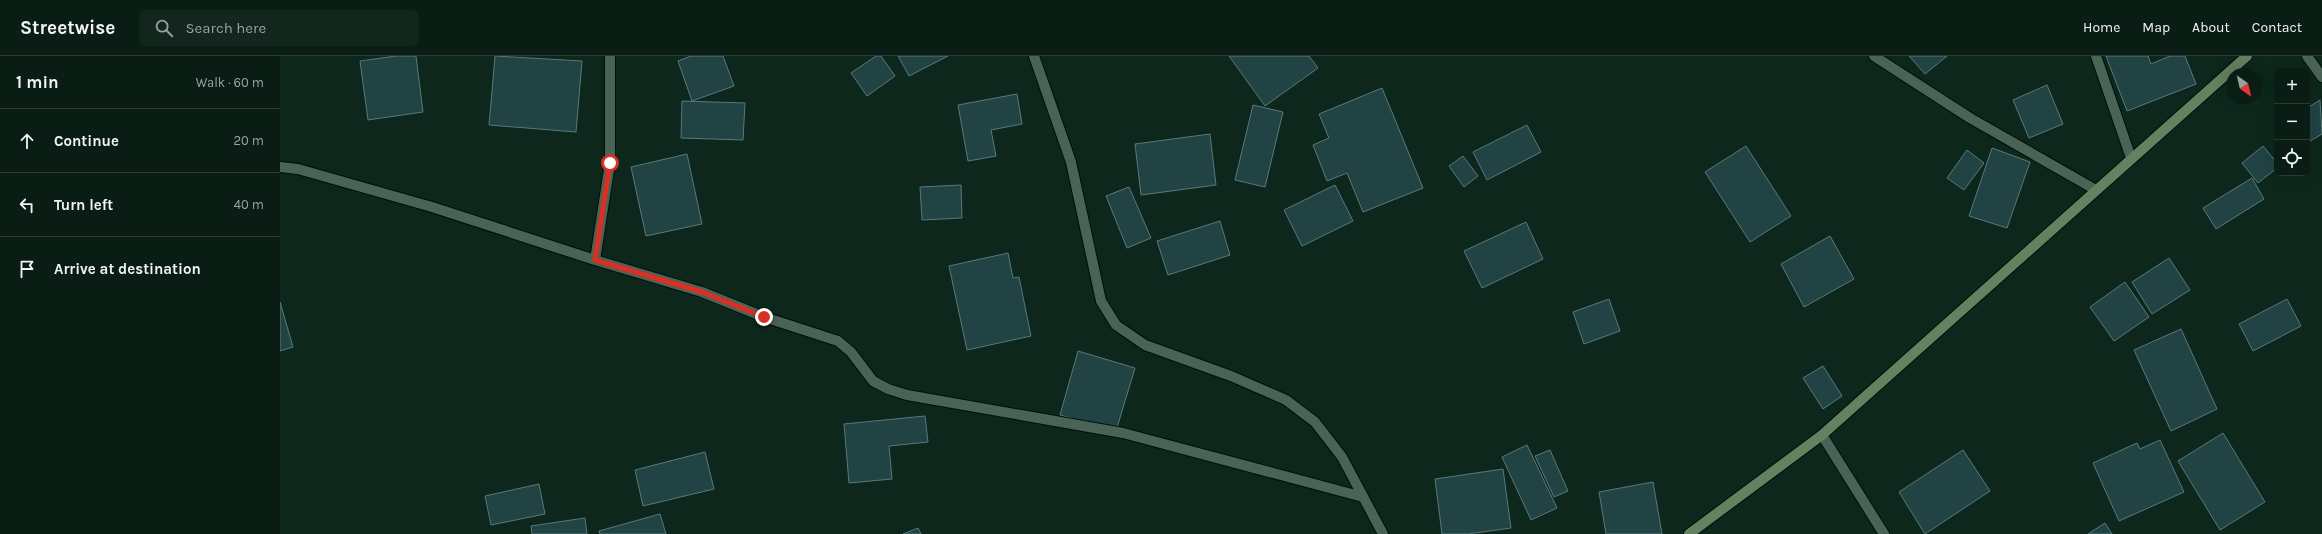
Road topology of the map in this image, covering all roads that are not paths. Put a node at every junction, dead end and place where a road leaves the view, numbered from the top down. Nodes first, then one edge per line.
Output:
1 (610, 56) edge
2 (1034, 56) edge
3 (1874, 56) edge
4 (2096, 56) edge
5 (2247, 56) edge
6 (2307, 56) edge
7 (2322, 77) edge
8 (2131, 158) junction
9 (280, 167) edge
10 (2096, 190) junction
11 (595, 260) junction
12 (1822, 435) junction
13 (1363, 497) junction
14 (1383, 534) edge
15 (1689, 534) edge
16 (1884, 534) edge

1 - 11 street
2 - 13 street
3 - 10 street
4 - 8 street
5 - 8 street
6 - 7 street
8 - 10 street
9 - 11 street
10 - 12 street
11 - 13 street
12 - 15 street
12 - 16 street
13 - 14 street

